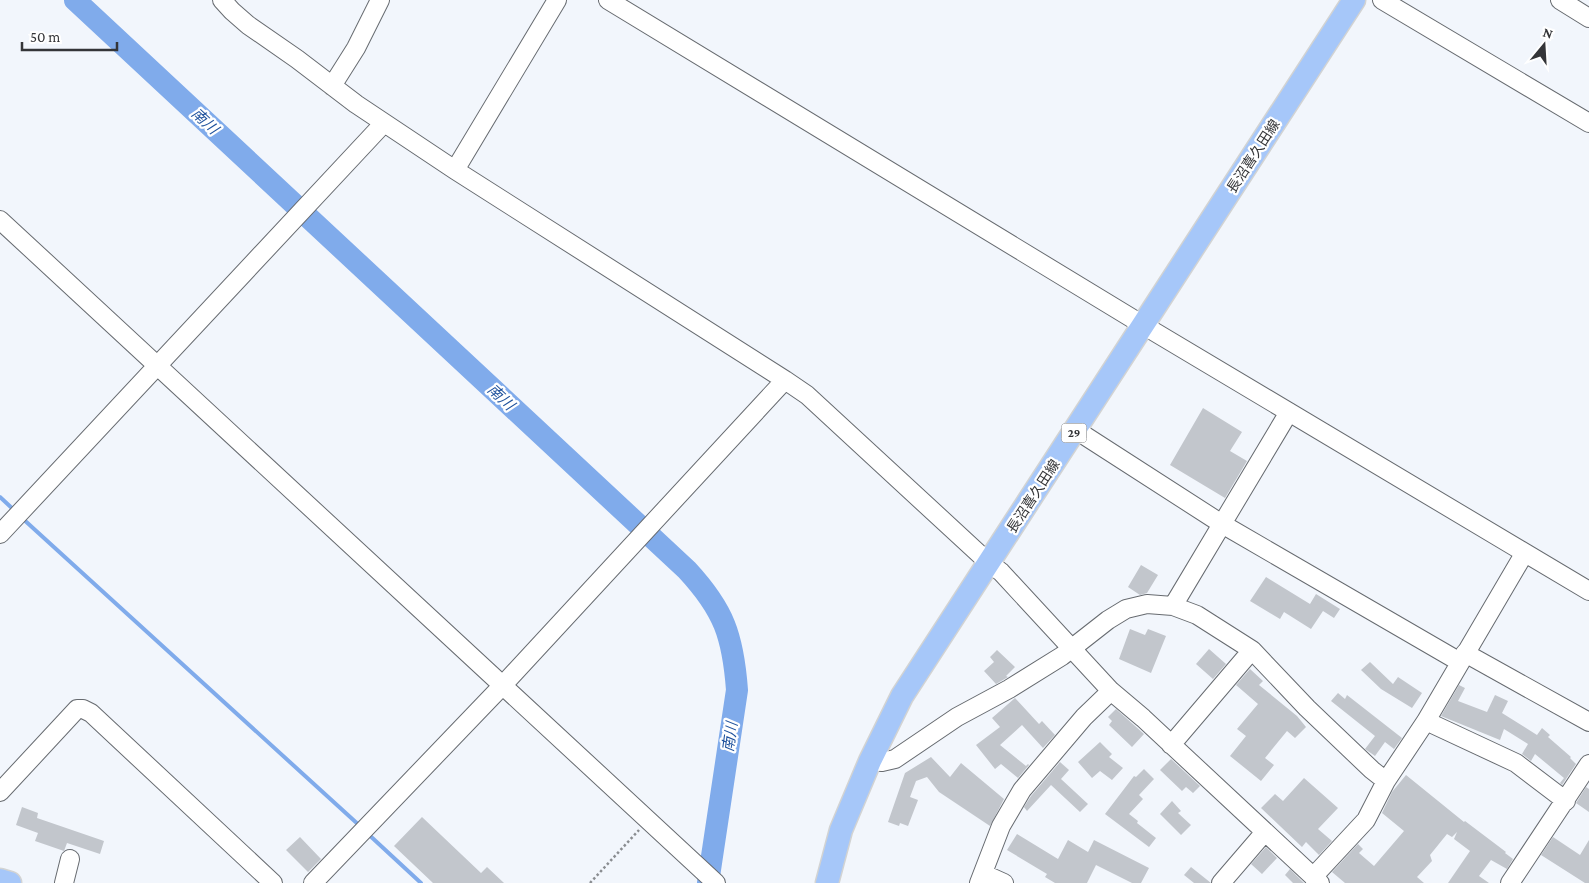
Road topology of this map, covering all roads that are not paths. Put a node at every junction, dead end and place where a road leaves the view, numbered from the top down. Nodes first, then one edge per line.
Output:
1 (222, 0) edge
2 (380, 0) edge
3 (557, 0) edge
4 (608, 0) edge
5 (1354, 0) edge
6 (1382, 0) edge
7 (1560, 0) edge
8 (1589, 18) edge
9 (332, 86) junction
10 (384, 123) junction
11 (1589, 123) edge
12 (455, 170) junction
13 (0, 220) edge
14 (1143, 325) junction
15 (158, 366) junction
16 (785, 380) junction
17 (1289, 412) junction
18 (1076, 430) junction
19 (1222, 524) junction
20 (0, 534) edge
21 (1524, 554) junction
22 (988, 563) junction
23 (1589, 591) edge
24 (1173, 606) junction
25 (1073, 649) junction
26 (1252, 650) junction
27 (1462, 658) junction
28 (502, 686) junction
29 (1111, 691) junction
30 (1426, 721) junction
31 (1589, 722) edge
32 (1170, 745) junction
33 (870, 761) junction
34 (1589, 764) edge
35 (1386, 781) junction
36 (0, 792) edge
37 (1566, 801) junction
38 (1264, 832) junction
39 (70, 859) dead end
40 (709, 877) edge
41 (981, 878) edge
42 (0, 880) edge
43 (1316, 880) edge
44 (10, 883) edge
45 (64, 883) edge
46 (273, 883) edge
47 (314, 883) edge
48 (827, 883) edge
49 (1004, 883) edge
50 (1220, 883) edge
51 (1511, 883) edge

1 - 9 street
2 - 9 street
3 - 12 street
4 - 14 street
5 - 14 main road, 長沼喜久田線 / 29
6 - 11 street
7 - 8 street
9 - 10 street
10 - 12 street
10 - 15 street
12 - 16 street
13 - 15 street
14 - 17 street
14 - 18 main road, 長沼喜久田線 / 29
15 - 20 street
15 - 28 street
16 - 22 street
16 - 28 street
17 - 19 street
17 - 21 street
18 - 19 street
18 - 22 main road, 長沼喜久田線 / 29
19 - 24 street
19 - 27 street
21 - 23 street
21 - 27 street
22 - 25 street
22 - 33 main road, 長沼喜久田線 / 29
24 - 25 street
24 - 26 street
25 - 29 street
25 - 33 street
26 - 32 street
26 - 35 street
27 - 30 street
27 - 31 street
28 - 40 street
28 - 47 street
29 - 32 street
29 - 41 street
30 - 35 street
30 - 37 street
32 - 38 street
33 - 48 main road, 長沼喜久田線 / 29
34 - 37 street
35 - 43 street
36 - 46 street
37 - 51 street
38 - 43 street
38 - 50 street
39 - 45 street
41 - 49 street
42 - 44 main road

